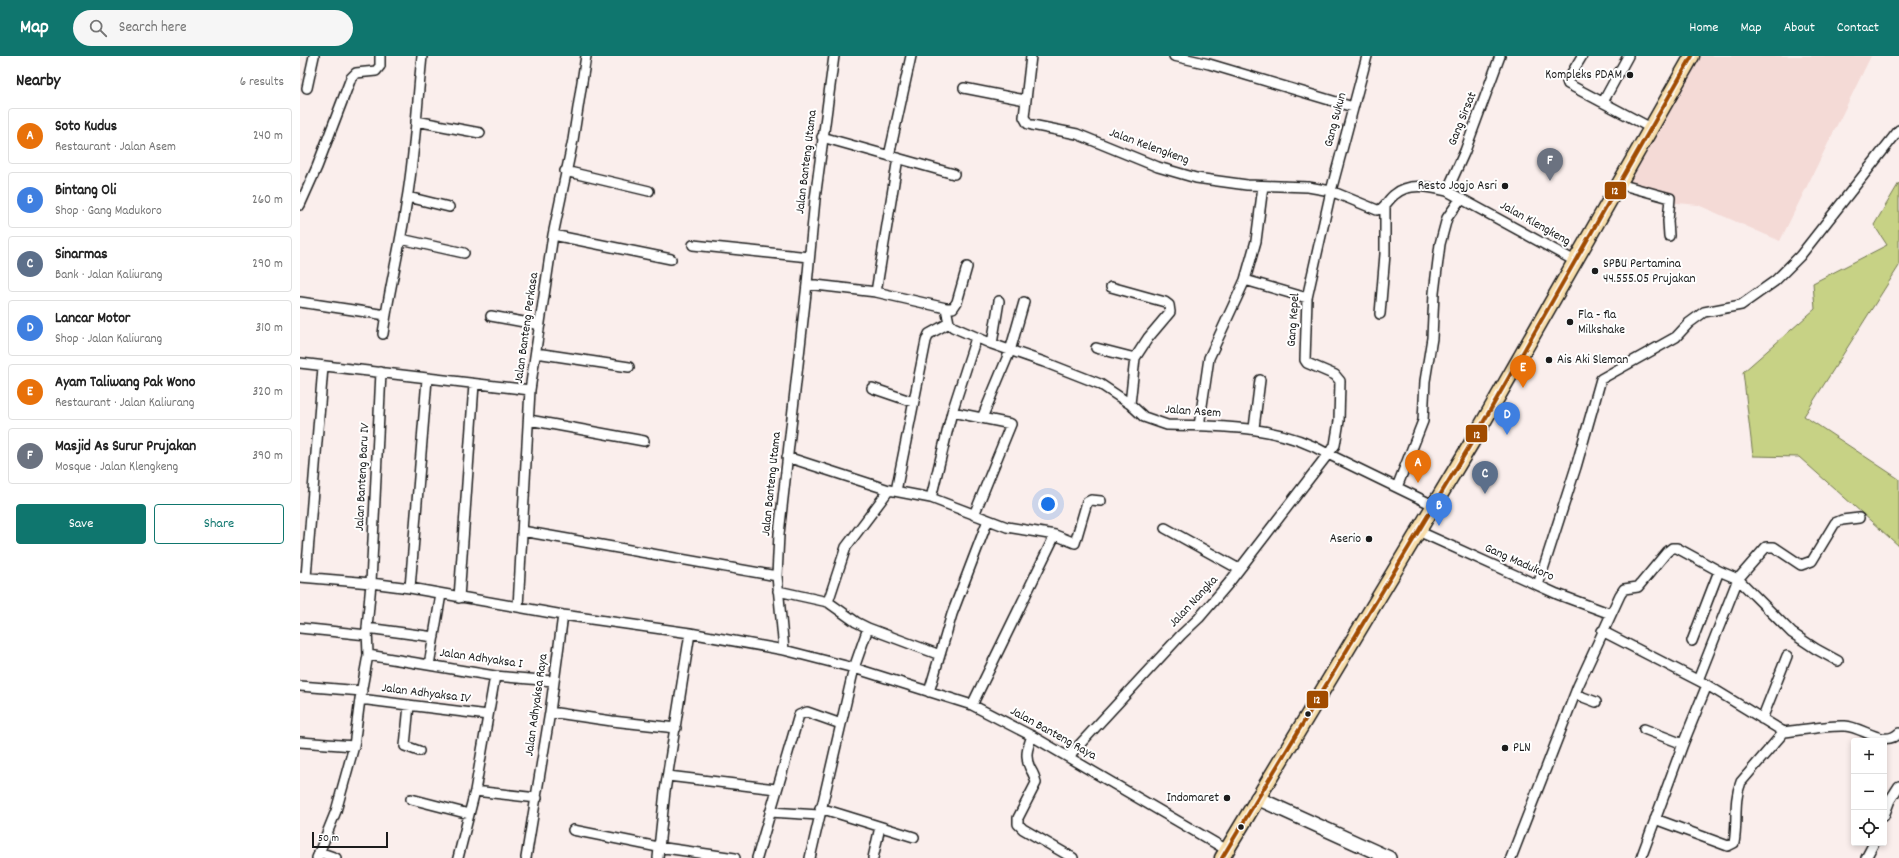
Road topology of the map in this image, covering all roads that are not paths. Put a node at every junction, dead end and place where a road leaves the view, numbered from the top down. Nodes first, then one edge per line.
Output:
1 (314, 56) edge
2 (380, 56) edge
3 (422, 56) edge
4 (586, 56) edge
5 (834, 56) edge
6 (911, 56) edge
7 (1031, 56) edge
8 (1174, 56) edge
9 (1367, 56) edge
10 (1500, 56) edge
11 (1582, 56) edge
12 (1628, 56) edge
13 (1692, 56) edge
14 (307, 88) dead end
15 (964, 88) dead end
16 (1025, 100) junction
17 (1604, 102) junction
18 (1353, 107) junction
19 (416, 121) junction
20 (1651, 128) junction
21 (1899, 130) edge
22 (480, 133) dead end
23 (822, 136) junction
24 (894, 157) junction
25 (565, 171) junction
26 (954, 174) dead end
27 (1619, 184) junction
28 (1263, 186) junction
29 (648, 191) dead end
30 (1331, 191) junction
31 (1447, 191) junction
32 (408, 197) junction
33 (1461, 198) junction
34 (300, 205) edge
35 (1385, 206) junction
36 (449, 207) dead end
37 (553, 235) junction
38 (1669, 236) dead end
39 (400, 239) junction
40 (693, 244) dead end
41 (464, 253) dead end
42 (809, 257) junction
43 (671, 258) dead end
44 (1575, 261) junction
45 (967, 267) dead end
46 (1245, 280) junction
47 (807, 284) junction
48 (1111, 287) dead end
49 (876, 292) junction
50 (1307, 298) junction
51 (999, 301) dead end
52 (300, 302) edge
53 (1024, 302) dead end
54 (946, 308) junction
55 (1380, 314) dead end
56 (386, 315) junction
57 (491, 316) dead end
58 (949, 323) junction
59 (540, 325) junction
60 (383, 334) dead end
61 (976, 338) junction
62 (992, 344) junction
63 (1096, 348) dead end
64 (1010, 351) junction
65 (536, 353) junction
66 (1135, 358) junction
67 (300, 363) edge
68 (323, 367) junction
69 (629, 367) dead end
70 (381, 372) junction
71 (427, 379) junction
72 (1260, 380) dead end
73 (474, 384) junction
74 (872, 388) dead end
75 (530, 390) junction
76 (914, 402) junction
77 (1133, 407) junction
78 (952, 412) junction
79 (982, 418) junction
80 (529, 420) junction
81 (1199, 426) junction
82 (1254, 428) junction
83 (644, 441) dead end
84 (1328, 454) junction
85 (787, 457) junction
86 (1397, 487) junction
87 (892, 491) junction
88 (931, 498) junction
89 (1101, 501) dead end
90 (1433, 505) junction
91 (974, 515) junction
92 (1859, 518) dead end
93 (988, 520) junction
94 (1165, 528) dead end
95 (522, 530) junction
96 (1418, 531) junction
97 (1055, 535) junction
98 (1239, 569) junction
99 (1719, 571) junction
100 (777, 576) junction
101 (303, 577) edge
102 (1738, 579) junction
103 (371, 583) junction
104 (1538, 585) junction
105 (410, 588) junction
106 (778, 591) junction
107 (441, 594) junction
108 (459, 598) junction
109 (828, 602) junction
110 (518, 607) junction
111 (1611, 614) junction
112 (563, 616) junction
113 (300, 628) edge
114 (868, 628) junction
115 (367, 631) junction
116 (1602, 631) junction
117 (690, 633) junction
118 (434, 637) junction
119 (1692, 641) dead end
120 (784, 650) junction
121 (368, 655) junction
122 (940, 655) junction
123 (1787, 656) dead end
124 (1838, 661) dead end
125 (429, 665) junction
126 (854, 668) junction
127 (495, 676) junction
128 (1698, 680) junction
129 (553, 681) junction
130 (1707, 685) junction
131 (300, 686) edge
132 (929, 692) junction
133 (1575, 694) junction
134 (361, 695) junction
135 (1596, 702) dead end
136 (972, 705) junction
137 (409, 706) junction
138 (550, 712) junction
139 (488, 715) junction
140 (1762, 719) junction
141 (841, 724) junction
142 (676, 728) junction
143 (1644, 729) dead end
144 (1784, 732) junction
145 (1899, 733) edge
146 (1032, 736) junction
147 (300, 742) edge
148 (1683, 744) junction
149 (354, 746) junction
150 (420, 751) dead end
151 (1068, 757) junction
152 (668, 776) junction
153 (1899, 786) edge
154 (776, 789) junction
155 (475, 791) junction
156 (411, 798) dead end
157 (537, 798) junction
158 (1258, 798) junction
159 (1886, 810) edge
160 (770, 812) junction
161 (820, 812) junction
162 (469, 814) junction
163 (1655, 819) junction
164 (880, 827) junction
165 (573, 830) dead end
166 (914, 837) dead end
167 (1872, 846) edge
168 (658, 847) junction
169 (1224, 854) edge
170 (318, 855) edge
171 (336, 858) edge
172 (458, 858) edge
173 (526, 858) edge
174 (658, 858) edge
175 (735, 858) edge
176 (757, 858) edge
177 (810, 858) edge
178 (873, 858) edge
179 (1073, 858) edge
180 (1389, 858) edge
181 (1511, 858) edge
182 (1641, 858) edge
183 (1866, 858) edge

1 - 14 street
2 - 34 street
3 - 19 street
4 - 25 street, Jalan Banteng Perkasa
5 - 23 street, Jalan Banteng Utama
6 - 24 street
7 - 16 street, Jalan Kelengkeng
8 - 18 street
9 - 18 street, Gang Sukun
10 - 31 street, Gang Sirsat
11 - 17 street
12 - 17 street
13 - 20 main road
15 - 16 street
16 - 28 street, Jalan Kelengkeng
17 - 20 street
18 - 30 street, Gang Sukun
19 - 22 street
19 - 32 street
20 - 27 main road
21 - 104 street
23 - 24 street
23 - 42 street, Jalan Banteng Utama
24 - 26 street
24 - 49 street
25 - 29 street
25 - 37 street, Jalan Banteng Perkasa
27 - 38 street
27 - 44 main road
28 - 30 street, Jalan Kelengkeng
28 - 46 street
30 - 35 street
30 - 50 street, Gang Kepel
31 - 33 street, Jalan Klengkeng
31 - 35 street, Jalan Klengkeng
32 - 36 street
32 - 39 street
33 - 44 street, Jalan Klengkeng
33 - 86 street
35 - 55 street
37 - 43 street
37 - 59 street, Jalan Banteng Perkasa
39 - 41 street
39 - 56 street
40 - 42 street
42 - 47 street, Jalan Banteng Utama
44 - 90 main road
45 - 54 street
46 - 50 street
46 - 81 street
47 - 49 street
47 - 85 street, Jalan Banteng Utama
48 - 66 street
49 - 54 street
50 - 84 street, Gang Kepel
51 - 62 street
52 - 56 street
53 - 64 street
54 - 58 street
56 - 60 street
57 - 59 street
58 - 61 street, Jalan Asem
58 - 76 street
59 - 65 street, Jalan Banteng Perkasa
61 - 62 street, Jalan Asem
61 - 78 street
62 - 64 street, Jalan Asem
63 - 66 street
64 - 77 street, Jalan Asem
64 - 79 street
65 - 69 street
65 - 75 street, Jalan Banteng Perkasa
66 - 77 street
67 - 68 street
68 - 70 street
68 - 101 street
70 - 71 street
70 - 103 street, Jalan Banteng Baru IV
71 - 73 street
71 - 105 street
72 - 82 street
73 - 75 street
73 - 108 street
74 - 76 street
75 - 80 street, Jalan Banteng Perkasa
76 - 87 street
77 - 81 street, Jalan Asem
78 - 79 street
78 - 88 street
79 - 91 street
80 - 83 street
80 - 95 street, Jalan Banteng Perkasa
81 - 82 street, Jalan Asem
82 - 84 street, Jalan Asem
84 - 86 street, Jalan Asem
84 - 98 street, Jalan Nangka
85 - 87 street
85 - 100 street, Jalan Banteng Utama
86 - 90 street, Jalan Asem
87 - 88 street
87 - 109 street
88 - 91 street
89 - 97 street
90 - 96 main road
91 - 93 street
92 - 102 street
93 - 97 street
93 - 122 street
94 - 98 street
95 - 100 street
95 - 110 street, Jalan Banteng Perkasa
96 - 104 street, Gang Madukoro
96 - 158 main road
97 - 136 street
98 - 151 street, Jalan Nangka
99 - 102 street
99 - 111 street
99 - 119 street
100 - 106 street, Jalan Banteng Utama
101 - 103 street
102 - 124 street
102 - 128 street
103 - 105 street
103 - 115 street, Jalan Banteng Baru IV
104 - 111 street, Gang Madukoro
105 - 107 street
106 - 109 street
106 - 120 street, Jalan Banteng Utama
107 - 108 street
107 - 118 street
108 - 110 street
109 - 114 street
110 - 112 street
111 - 116 street
112 - 117 street
112 - 129 street, Jalan Adhyaksa Raya
113 - 115 street
114 - 122 street
114 - 126 street
115 - 118 street
115 - 121 street, Jalan Banteng Baru IV
116 - 128 street
116 - 133 street
117 - 120 street
117 - 142 street
118 - 125 street
120 - 126 street
121 - 125 street, Jalan Adhyaksa I
121 - 134 street, Jalan Banteng Baru IV
122 - 132 street
123 - 140 street
125 - 127 street, Jalan Adhyaksa I
126 - 132 street, Jalan Banteng Raya
126 - 141 street
127 - 129 street, Jalan Adhyaksa I
127 - 139 street
128 - 130 street
129 - 138 street, Jalan Adhyaksa Raya
130 - 140 street
130 - 148 street
131 - 134 street, Jalan Adhyaksa IV
132 - 136 street, Jalan Banteng Raya
133 - 135 street
133 - 181 street
134 - 137 street, Jalan Adhyaksa IV
134 - 149 street, Jalan Banteng Baru IV
136 - 146 street, Jalan Banteng Raya
137 - 139 street, Jalan Adhyaksa IV
137 - 150 street
138 - 142 street
138 - 157 street, Jalan Adhyaksa Raya
139 - 155 street
140 - 144 street
141 - 154 street
141 - 161 street
142 - 152 street
143 - 148 street
144 - 145 street
144 - 163 street
146 - 151 street, Jalan Banteng Raya
146 - 179 street
147 - 149 street
148 - 163 street
149 - 170 street, Jalan Banteng Baru IV
151 - 169 street, Jalan Banteng Raya
152 - 154 street
152 - 168 street
153 - 159 street
154 - 160 street
155 - 157 street
155 - 162 street
156 - 162 street
157 - 173 street, Jalan Adhyaksa Raya
158 - 169 main road
158 - 180 street
160 - 161 street
160 - 176 street
161 - 164 street
161 - 177 street
162 - 172 street
163 - 182 street
164 - 166 street
164 - 178 street
165 - 168 street
167 - 183 street
168 - 174 street
168 - 175 street
170 - 171 street

